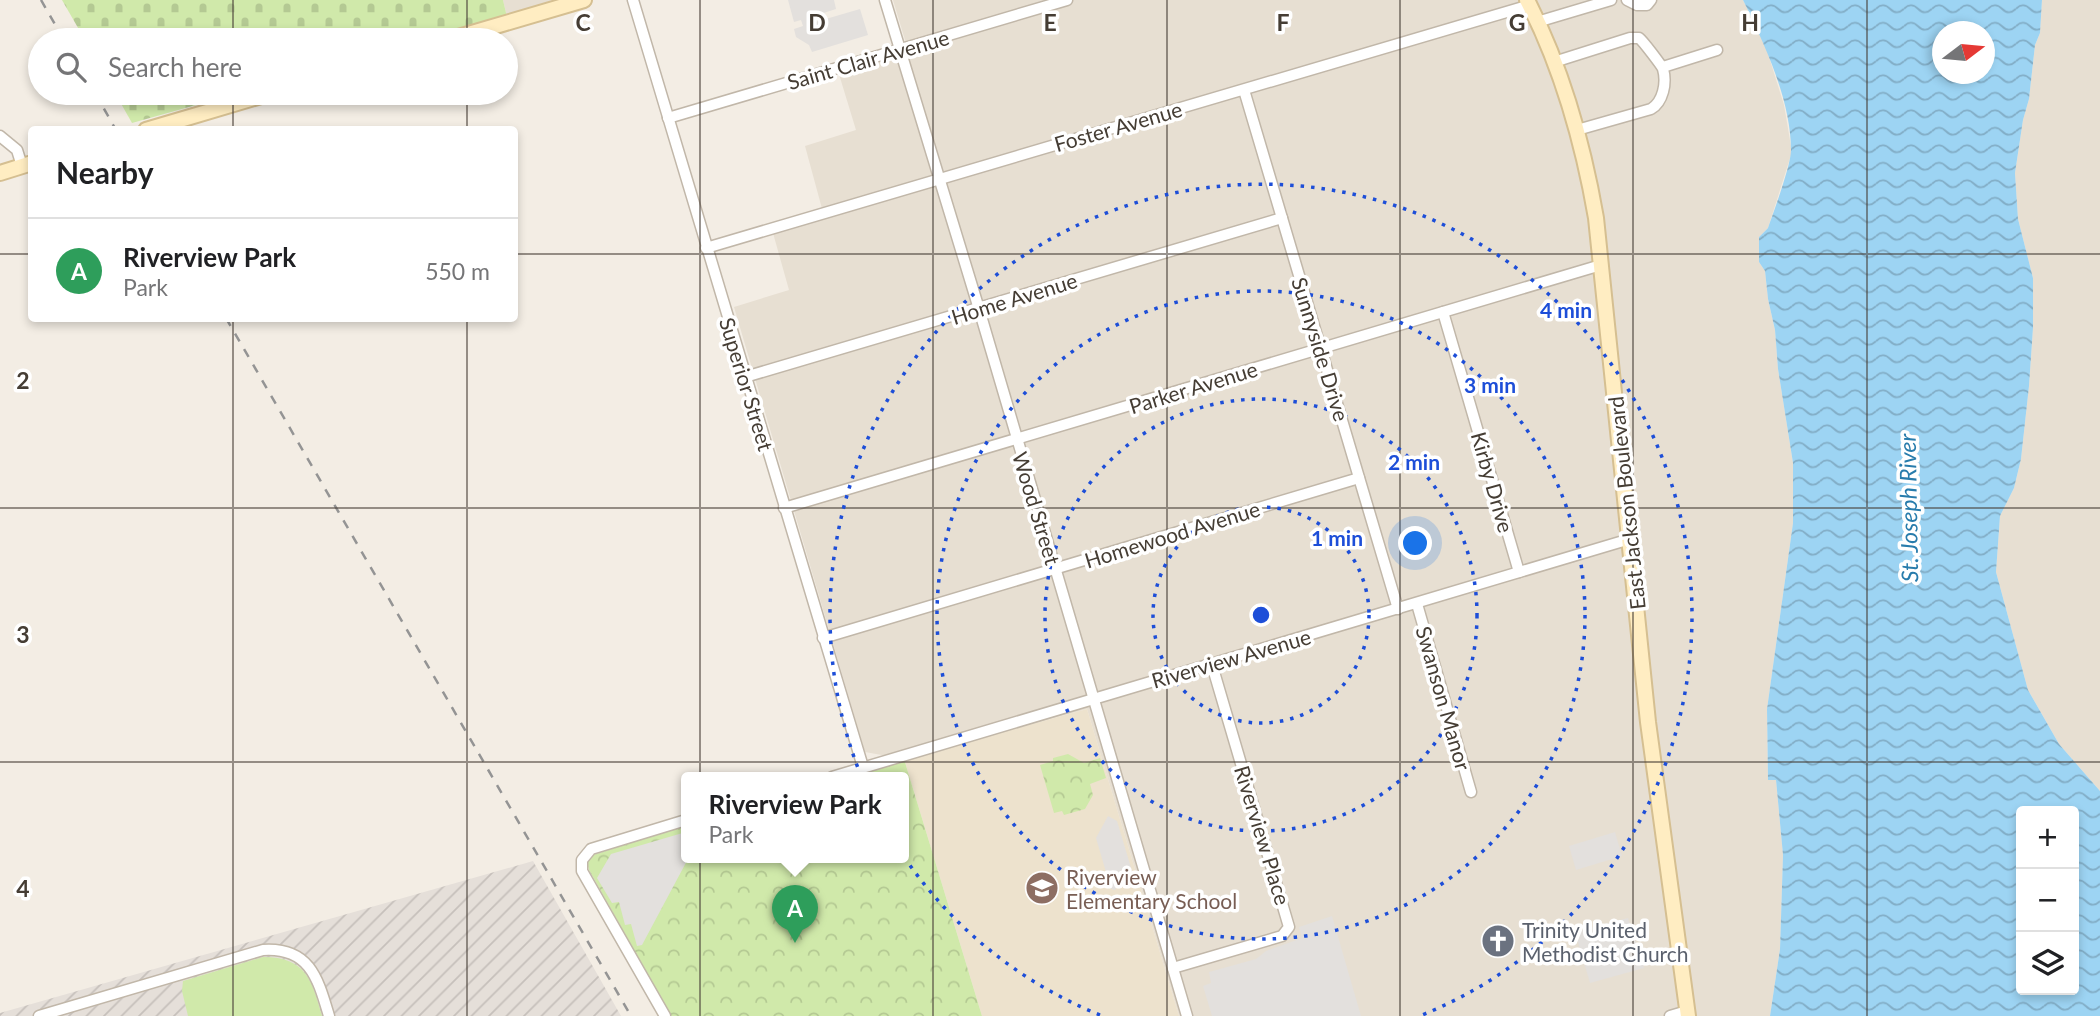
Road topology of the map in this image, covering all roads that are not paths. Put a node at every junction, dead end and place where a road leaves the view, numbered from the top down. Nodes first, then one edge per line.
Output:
1 (584, 0) edge
2 (633, 0) edge
3 (885, 0) edge
4 (1067, 0) edge
5 (1611, 0) edge
6 (1627, 0) edge
7 (1651, 0) edge
8 (1529, 3) edge
9 (1537, 22) junction
10 (489, 28) edge
11 (900, 50) junction
12 (1717, 50) dead end
13 (1554, 62) junction
14 (1663, 67) junction
15 (1244, 90) junction
16 (230, 105) edge
17 (668, 118) junction
18 (160, 126) edge
19 (1577, 130) junction
20 (0, 136) edge
21 (27, 165) edge
22 (0, 173) edge
23 (940, 179) junction
24 (1282, 218) junction
25 (706, 248) junction
26 (1601, 265) junction
27 (979, 309) junction
28 (1443, 312) junction
29 (1321, 348) junction
30 (745, 377) junction
31 (1017, 440) junction
32 (1359, 478) junction
33 (784, 508) junction
34 (1630, 539) junction
35 (1055, 569) junction
36 (1519, 572) junction
37 (1417, 604) junction
38 (1398, 609) junction
39 (823, 638) junction
40 (1212, 665) junction
41 (1094, 698) junction
42 (863, 767) junction
43 (848, 772) edge
44 (1471, 792) dead end
45 (681, 822) edge
46 (1173, 968) junction
47 (1687, 1014) edge
48 (39, 1016) edge
49 (329, 1016) edge
50 (665, 1016) edge
51 (1187, 1016) edge
52 (1670, 1016) edge

1 - 10 main road
2 - 17 street, Superior Street
3 - 11 street, Wood Street
4 - 11 street, Saint Clair Avenue
5 - 9 street
6 - 7 street
8 - 9 main road, East Jackson Boulevard
8 - 15 street, Foster Avenue
9 - 13 main road, East Jackson Boulevard
11 - 17 street, Saint Clair Avenue
11 - 23 street, Wood Street
12 - 14 street
13 - 14 street
13 - 19 main road, East Jackson Boulevard
14 - 19 street
15 - 23 street, Foster Avenue
15 - 24 street, Sunnyside Drive
16 - 18 main road
17 - 25 street, Superior Street
19 - 26 main road, East Jackson Boulevard
20 - 21 street
21 - 22 main road
23 - 25 street, Foster Avenue
23 - 27 street, Wood Street
24 - 27 street, Home Avenue
24 - 29 street, Sunnyside Drive
25 - 30 street, Superior Street
26 - 28 street, Parker Avenue
26 - 34 main road, East Jackson Boulevard
27 - 30 street, Home Avenue
27 - 31 street, Wood Street
28 - 29 street, Parker Avenue
28 - 36 street, Kirby Drive
29 - 31 street, Parker Avenue
29 - 32 street, Sunnyside Drive
30 - 33 street, Superior Street
31 - 33 street, Parker Avenue
31 - 35 street, Wood Street
32 - 35 street, Homewood Avenue
32 - 38 street, Sunnyside Drive
33 - 39 street, Superior Street
34 - 36 street, Riverview Avenue
34 - 47 main road, East Jackson Boulevard
35 - 39 street, Homewood Avenue
35 - 41 street, Wood Street
36 - 37 street, Riverview Avenue
37 - 38 street, Riverview Avenue
37 - 44 street, Swanson Manor
38 - 40 street, Riverview Avenue
39 - 42 street, Superior Street
40 - 41 street, Riverview Avenue
40 - 46 street, Riverview Place
41 - 42 street, Riverview Avenue
41 - 46 street, Wood Street
42 - 43 street, Riverview Avenue
45 - 50 street
46 - 51 street, Wood Street
47 - 52 street
48 - 49 street

